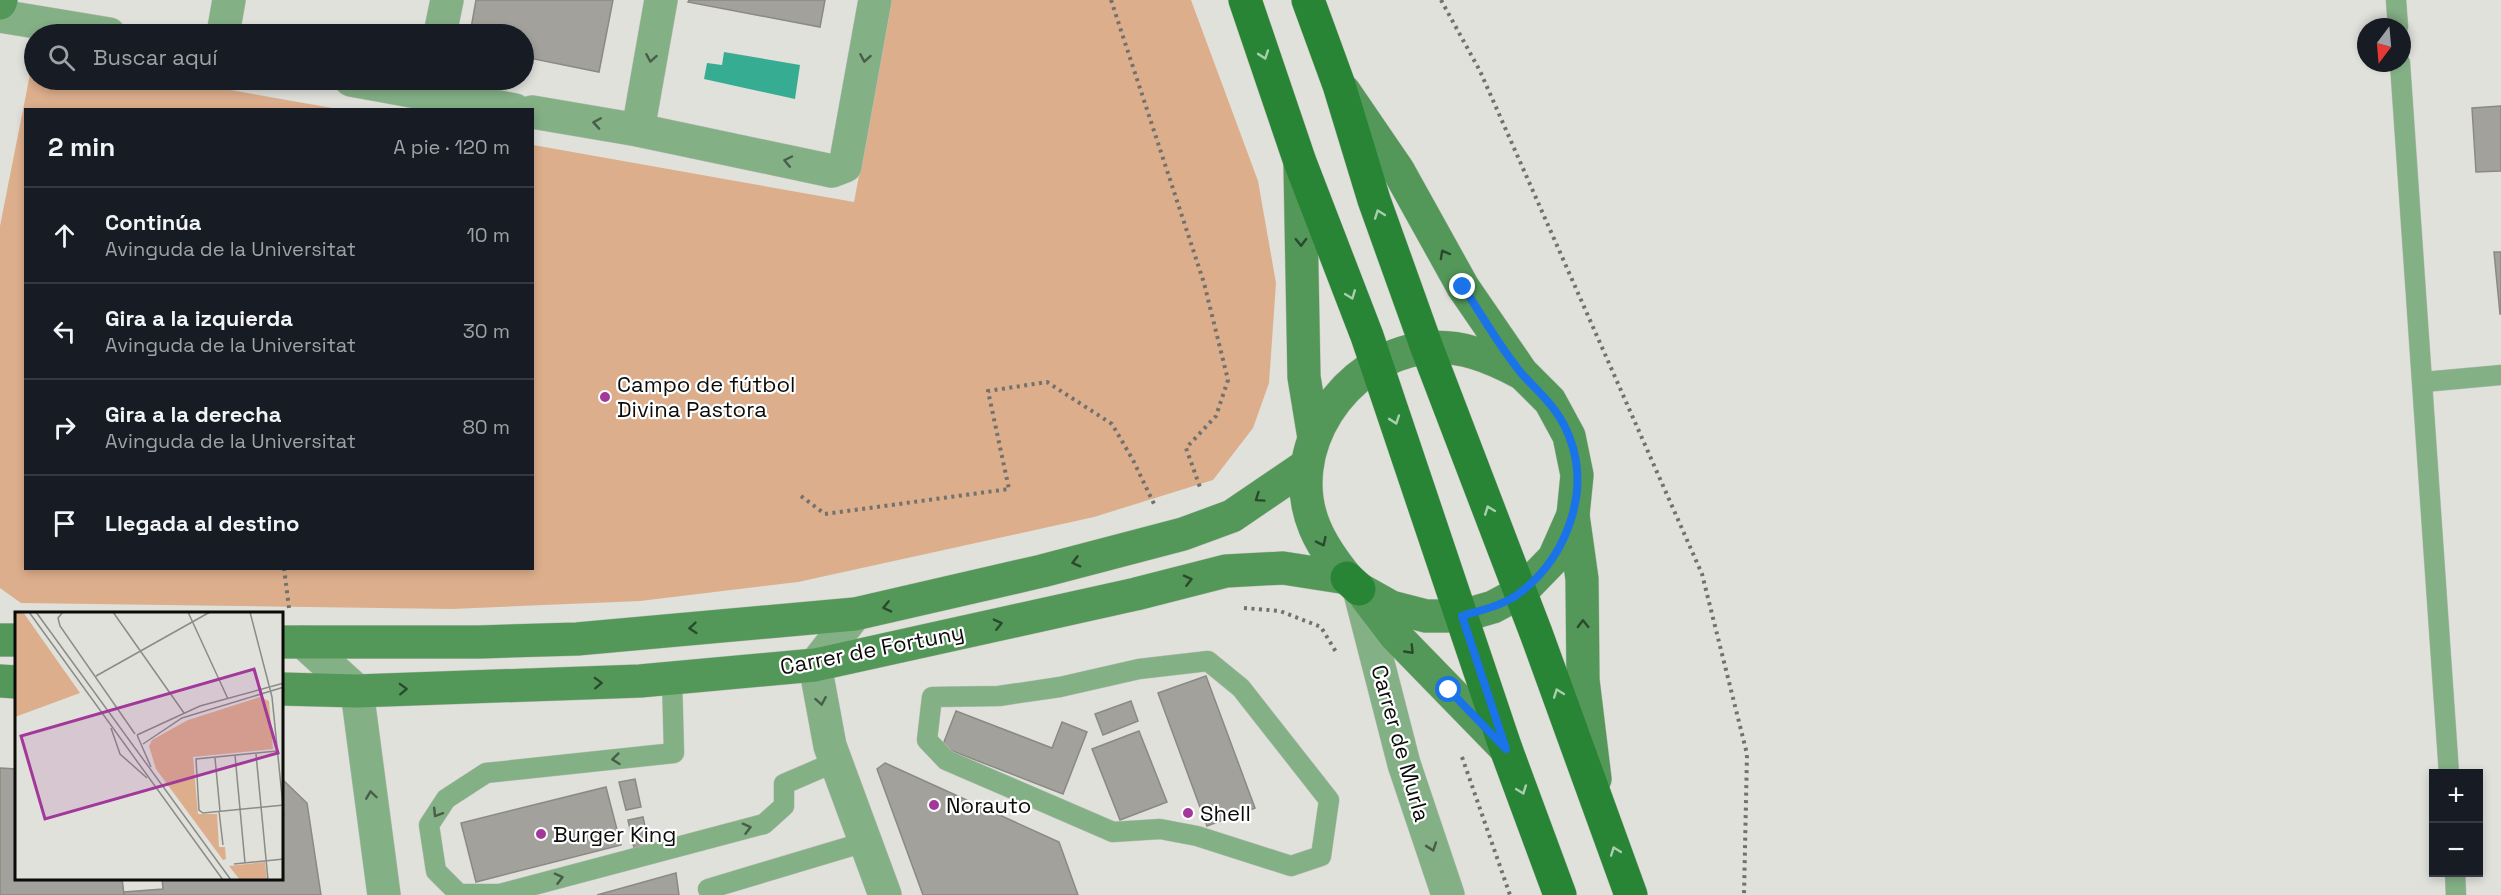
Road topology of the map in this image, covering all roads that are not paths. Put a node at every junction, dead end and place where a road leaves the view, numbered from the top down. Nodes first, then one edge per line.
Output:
1 (229, 0) edge
2 (447, 0) edge
3 (661, 0) edge
4 (875, 0) edge
5 (1245, 0) edge
6 (1308, 0) edge
7 (2396, 0) edge
8 (0, 16) edge
9 (2397, 18) edge
10 (48, 24) edge
11 (225, 24) edge
12 (442, 24) edge
13 (2401, 72) edge
14 (1339, 85) junction
15 (442, 90) edge
16 (509, 108) edge
17 (534, 112) edge
18 (638, 130) junction
19 (1300, 162) junction
20 (1426, 348) junction
21 (1376, 364) junction
22 (1522, 373) junction
23 (2501, 375) edge
24 (2424, 382) junction
25 (1311, 452) junction
26 (1573, 515) junction
27 (1353, 584) junction
28 (1521, 592) junction
29 (855, 614) junction
30 (1462, 616) junction
31 (291, 632) edge
32 (0, 639) edge
33 (15, 640) edge
34 (815, 664) junction
35 (672, 678) junction
36 (0, 681) edge
37 (15, 682) edge
38 (284, 689) edge
39 (357, 691) junction
40 (1506, 749) junction
41 (835, 762) junction
42 (2449, 769) edge
43 (1329, 800) joint
44 (1599, 807) junction
45 (865, 842) junction
46 (2455, 877) edge
47 (708, 889) dead end
48 (384, 895) edge
49 (885, 895) edge
50 (1448, 895) edge
51 (1560, 895) edge
52 (1631, 895) edge
53 (2456, 895) edge

1 - 11 street
2 - 12 street
3 -> 18 street
4 -> 18 street
5 -> 19 main road
6 - 14 main road
7 - 9 lane
8 - 10 street
13 - 24 lane
20 -> 14 main road
22 -> 14 street
15 - 16 street
18 -> 17 street
19 -> 21 main road
19 -> 25 street
20 - 21 street
20 - 22 street
28 -> 20 main road
21 - 25 street
21 -> 30 main road
22 - 26 street
23 - 24 lane
24 - 42 lane
25 -> 27 street
25 -> 29 street, Carrer de Fortuny
26 - 28 street
44 -> 26 street
27 - 30 street
34 -> 27 street, Carrer de Fortuny
27 -> 40 street
27 -> 50 street, Carrer de Murla
28 - 30 street
44 -> 28 main road
29 -> 31 street, Carrer de Fortuny
29 - 34 street
30 - 40 main road
31 - 39 street
32 - 33 street
34 - 35 street, Carrer de Fortuny
34 -> 41 street
39 -> 35 street, Carrer de Fortuny
35 -> 41 lane
36 - 37 street
38 - 39 street, Carrer de Fortuny
48 -> 39 street
40 -> 51 main road
41 - 45 street
43 - 43 lane
52 -> 44 main road
45 - 47 lane
45 - 49 street
46 - 53 lane

